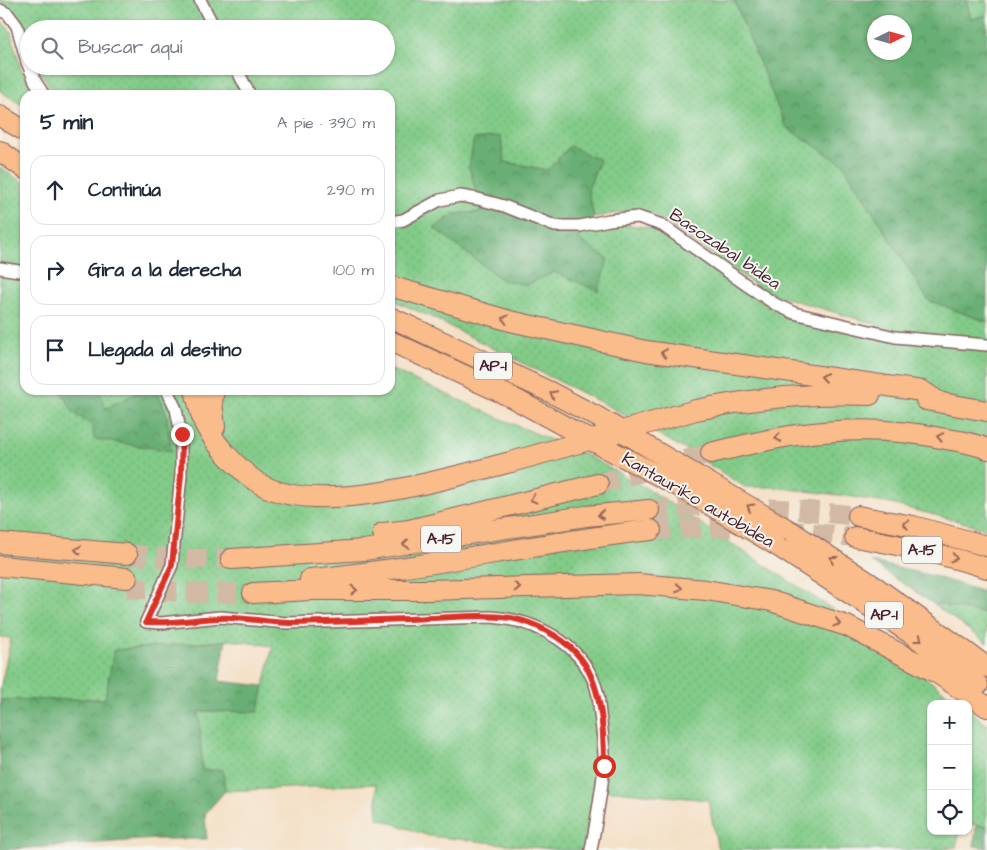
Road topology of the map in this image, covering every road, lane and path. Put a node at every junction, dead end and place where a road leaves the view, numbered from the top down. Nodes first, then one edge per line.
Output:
1 (200, 0) edge
2 (0, 10) edge
3 (210, 20) edge
4 (20, 34) edge
5 (32, 75) edge
6 (240, 75) edge
7 (41, 90) edge
8 (247, 90) edge
9 (0, 116) edge
10 (20, 128) edge
11 (0, 138) edge
12 (0, 150) edge
13 (20, 151) edge
14 (20, 165) edge
15 (395, 221) edge
16 (0, 268) edge
17 (20, 271) edge
18 (395, 287) edge
19 (395, 319) edge
20 (395, 343) edge
21 (987, 345) edge
22 (395, 349) edge
23 (444, 366) junction
24 (169, 395) edge
25 (196, 395) edge
26 (214, 395) edge
27 (939, 402) junction
28 (987, 411) edge
29 (221, 448) junction
30 (987, 449) edge
31 (711, 453) tunnel mouth
32 (598, 484) tunnel mouth
33 (649, 510) tunnel mouth
34 (858, 516) tunnel mouth
35 (651, 530) tunnel mouth
36 (855, 537) tunnel mouth
37 (0, 543) edge
38 (987, 546) edge
39 (127, 554) tunnel mouth
40 (0, 566) edge
41 (987, 568) edge
42 (0, 577) edge
43 (987, 667) edge
44 (987, 692) edge
45 (987, 706) edge
46 (591, 850) edge

1 - 3 street
2 - 4 street
5 - 7 street
6 - 8 street
9 - 10 highway
11 - 13 highway
12 - 14 highway
15 - 21 street, Basozabal bidea
16 - 17 street
27 -> 18 highway
43 -> 19 highway, Kantauriko autobidea / AP-1, bridge
20 - 23 highway, Kantauriko autobidea / AP-1
22 - 23 highway
23 -> 44 highway, Kantauriko autobidea / AP-1, bridge
24 - 46 street
25 - 29 highway
26 - 29 highway
27 - 28 highway
27 - 29 highway, bridge
30 -> 31 highway
32 - 33 highway, A-15
38 -> 34 highway, A-15
35 -> 45 highway, A-15
36 -> 41 highway, A-15
39 -> 37 highway
40 - 42 highway

